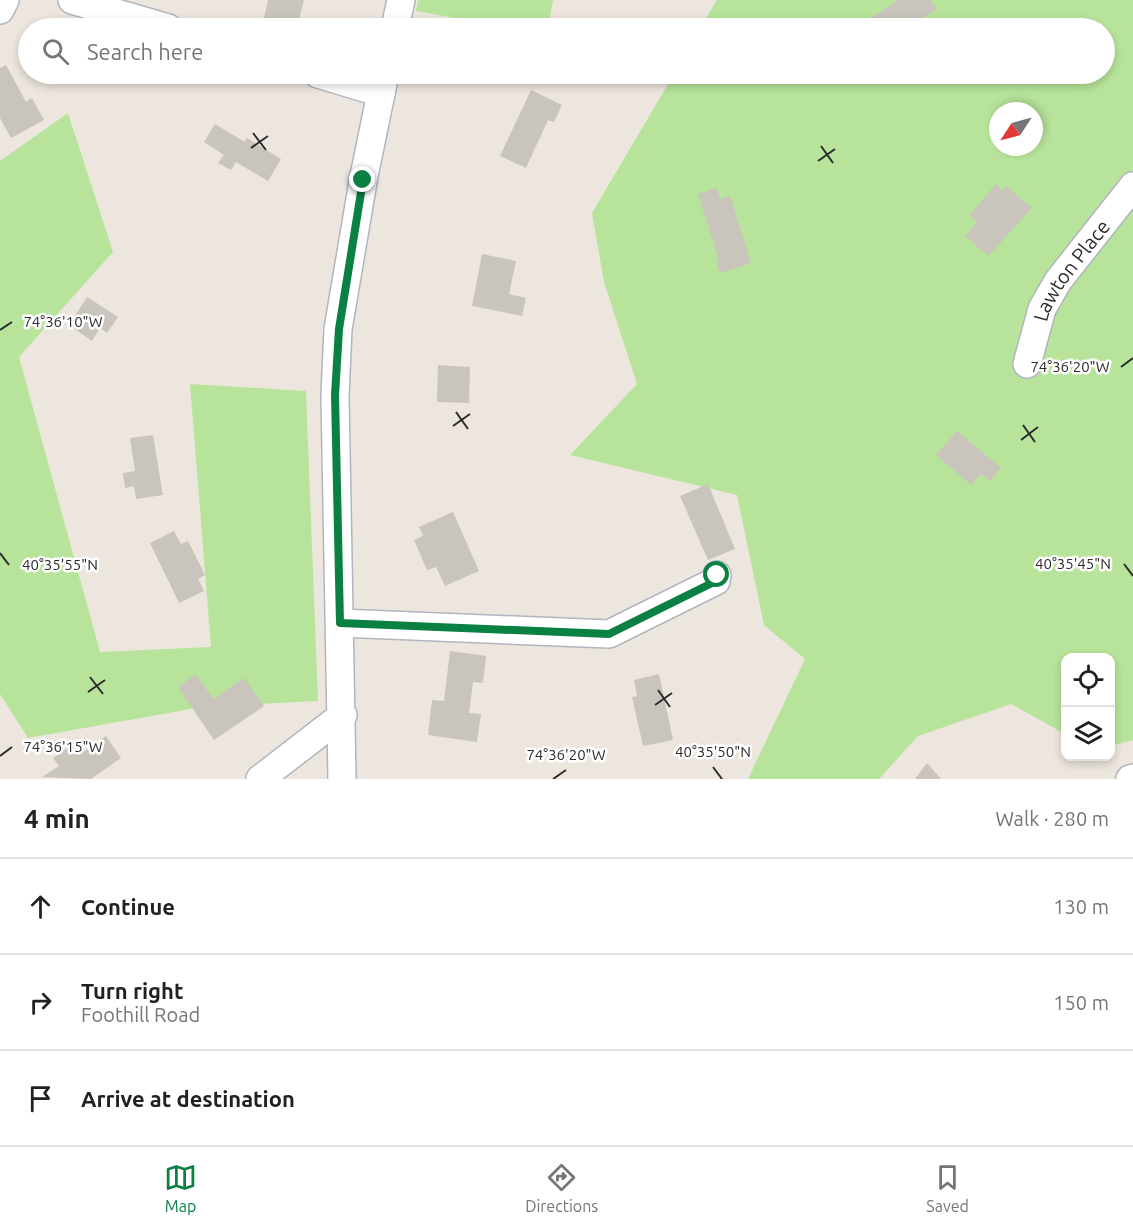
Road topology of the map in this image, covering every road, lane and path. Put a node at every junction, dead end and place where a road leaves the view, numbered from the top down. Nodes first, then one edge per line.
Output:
1 (5, 0) edge
2 (72, 0) edge
3 (401, 0) edge
4 (0, 10) edge
5 (134, 18) edge
6 (397, 18) edge
7 (383, 84) edge
8 (1133, 186) edge
9 (1027, 364) dead end
10 (717, 575) dead end
11 (340, 623) junction
12 (343, 715) junction
13 (261, 779) edge
14 (342, 779) edge

1 - 4 street
2 - 5 street
3 - 6 street
7 - 11 street
8 - 9 street, Lawton Place
10 - 11 street
11 - 12 street
12 - 13 street
12 - 14 street

